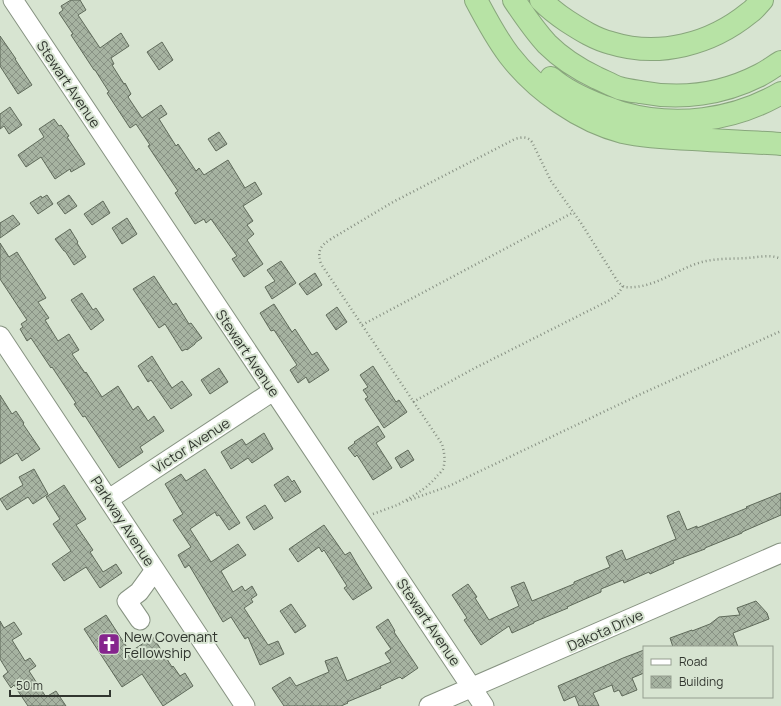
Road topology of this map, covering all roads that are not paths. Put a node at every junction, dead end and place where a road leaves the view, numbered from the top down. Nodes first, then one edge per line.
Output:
1 (13, 0) edge
2 (476, 0) edge
3 (485, 0) edge
4 (514, 0) edge
5 (541, 0) edge
6 (762, 0) edge
7 (778, 64) edge
8 (781, 93) edge
9 (781, 144) edge
10 (0, 336) edge
11 (273, 390) junction
12 (109, 499) junction
13 (781, 553) edge
14 (155, 570) junction
15 (140, 620) dead end
16 (472, 688) junction
17 (245, 706) edge
18 (429, 706) edge
19 (484, 706) edge

1 - 11 street, Stewart Avenue
2 - 9 highway
3 - 8 highway
4 - 7 highway
5 - 6 highway
10 - 12 street, Parkway Avenue
11 - 12 street, Victor Avenue
11 - 16 street, Stewart Avenue
12 - 14 street, Parkway Avenue
13 - 16 street, Dakota Drive
14 - 15 street
14 - 17 street, Parkway Avenue
16 - 18 street, Dakota Drive
16 - 19 street, Stewart Avenue

